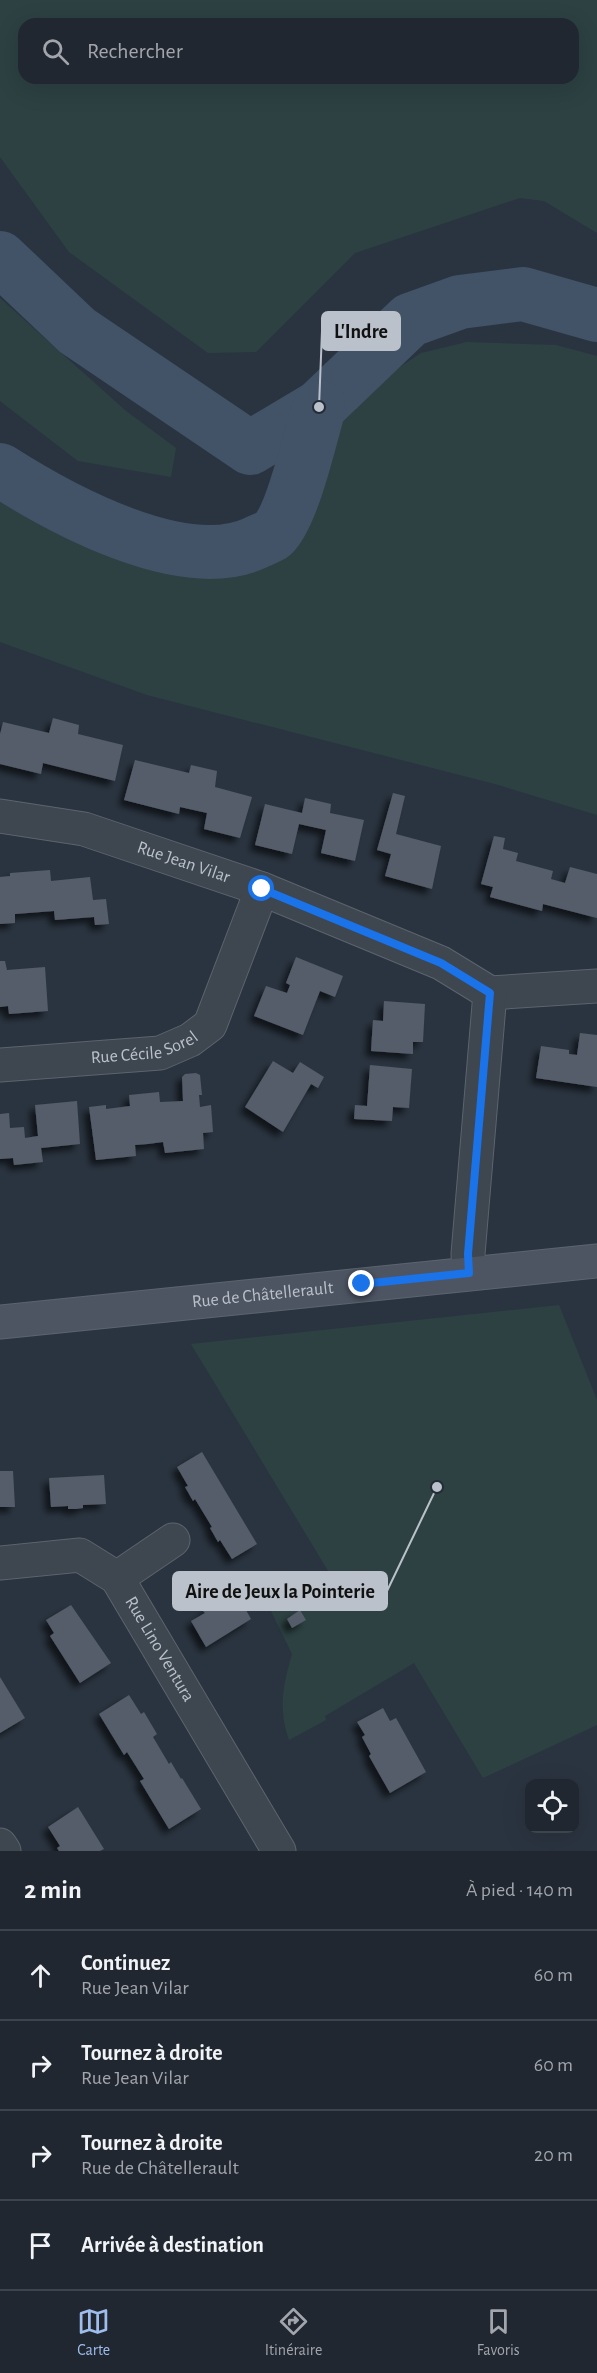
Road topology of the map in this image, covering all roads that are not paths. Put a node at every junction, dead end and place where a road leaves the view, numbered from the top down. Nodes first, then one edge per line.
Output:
1 (0, 816) edge
2 (262, 889) junction
3 (597, 986) edge
4 (490, 993) junction
5 (0, 1065) edge
6 (597, 1262) edge
7 (469, 1273) junction
8 (0, 1322) edge
9 (173, 1540) dead end
10 (0, 1563) edge
11 (117, 1578) junction
12 (265, 1844) edge
13 (0, 1845) edge
14 (4, 1851) edge

1 - 2 street, Rue Jean Vilar
2 - 4 street, Rue Jean Vilar
2 - 5 street, Rue Cécile Sorel
3 - 4 street
4 - 7 street
6 - 7 main road, Rue de Châtellerault
7 - 8 main road, Rue de Châtellerault
9 - 11 street
10 - 11 street, Rue Lino Ventura
11 - 12 street, Rue Lino Ventura
13 - 14 street

